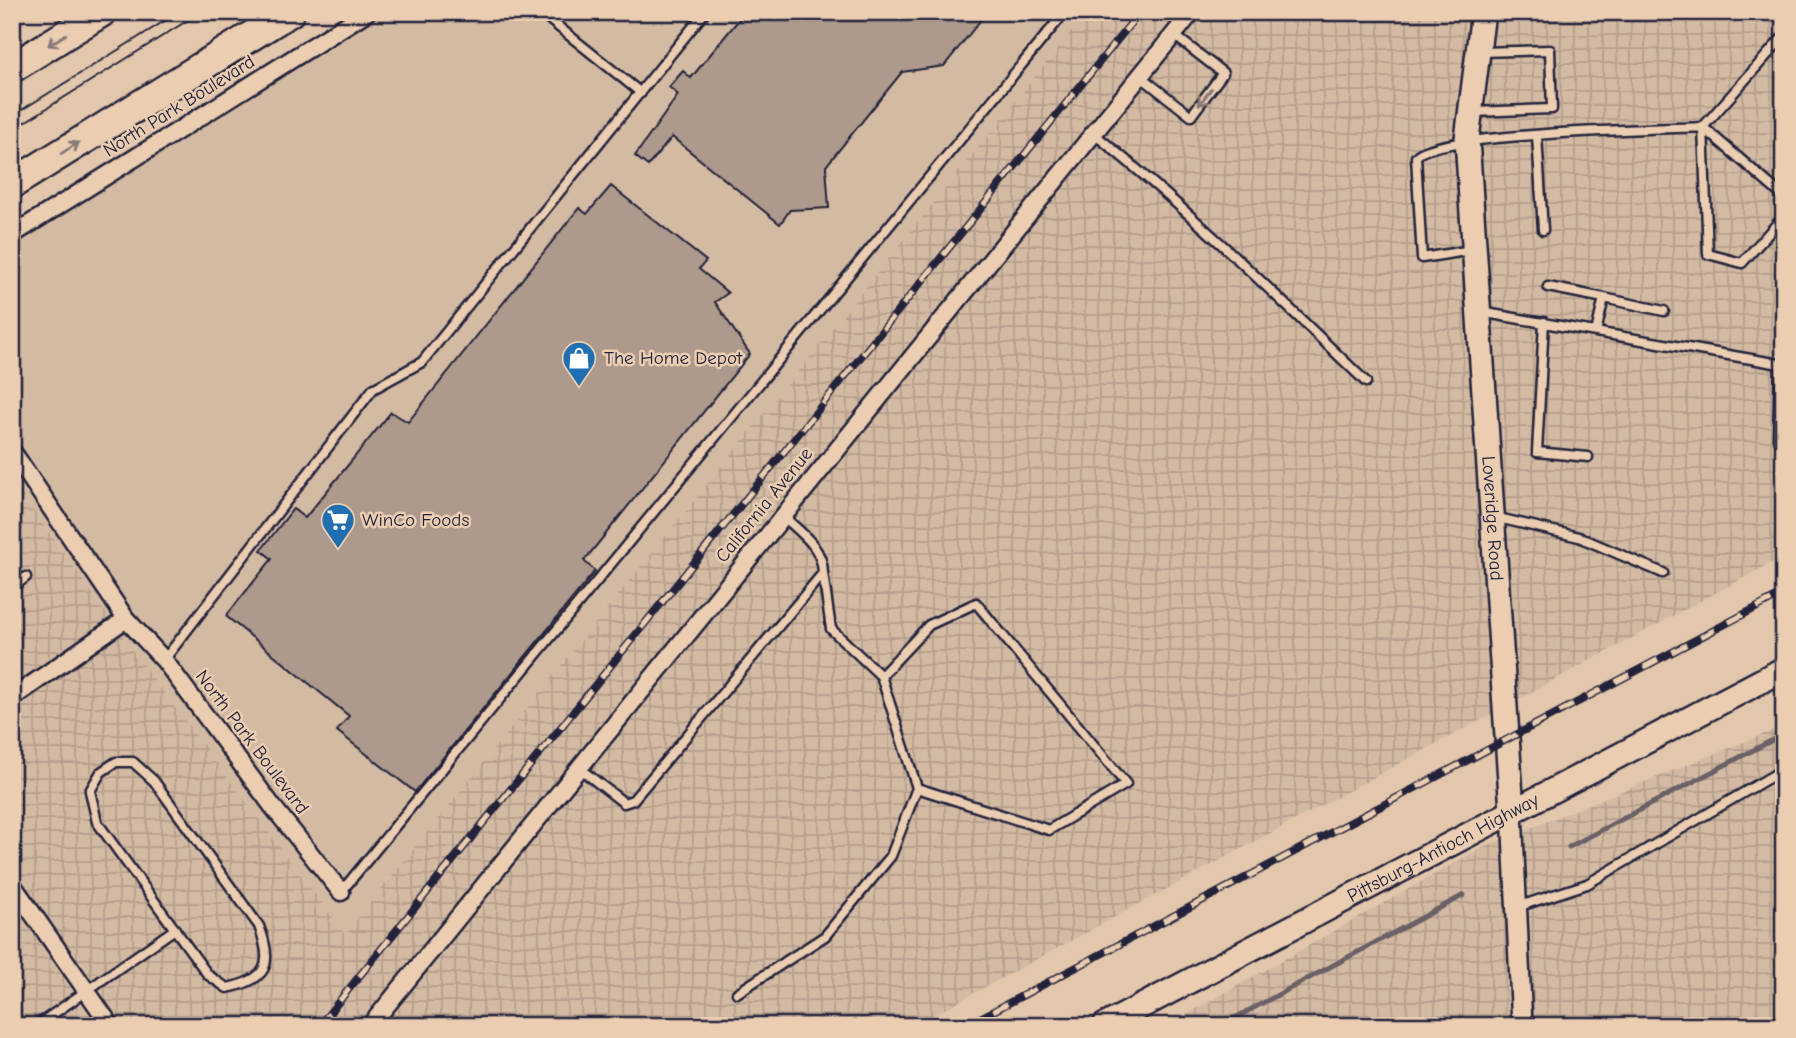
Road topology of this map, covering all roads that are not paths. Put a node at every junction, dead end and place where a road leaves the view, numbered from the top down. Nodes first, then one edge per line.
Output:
1 (102, 12) edge
2 (290, 12) edge
3 (368, 12) edge
4 (540, 12) edge
5 (705, 12) edge
6 (1065, 12) edge
7 (1192, 12) edge
8 (1483, 12) edge
9 (1174, 35) junction
10 (1784, 36) edge
11 (1476, 52) junction
12 (12, 68) edge
13 (1140, 76) junction
14 (640, 93) junction
15 (1470, 112) junction
16 (1703, 127) junction
17 (1093, 133) junction
18 (1537, 136) junction
19 (1467, 139) junction
20 (12, 184) edge
21 (1784, 197) edge
22 (1784, 216) edge
23 (1543, 230) dead end
24 (12, 235) edge
25 (1474, 250) junction
26 (1548, 287) dead end
27 (1604, 298) junction
28 (1478, 311) junction
29 (1664, 311) dead end
30 (1544, 323) junction
31 (1596, 332) junction
32 (1366, 382) dead end
33 (1778, 438) dead end
34 (12, 451) edge
35 (1588, 457) dead end
36 (783, 516) junction
37 (1491, 516) junction
38 (823, 573) junction
39 (1663, 573) dead end
40 (26, 577) dead end
41 (12, 588) edge
42 (126, 619) junction
43 (164, 660) junction
44 (1784, 669) edge
45 (881, 676) junction
46 (12, 698) edge
47 (579, 768) junction
48 (1784, 769) edge
49 (917, 788) junction
50 (1512, 811) junction
51 (12, 884) edge
52 (341, 892) joint
53 (1516, 907) junction
54 (175, 929) junction
55 (86, 990) junction
56 (737, 993) dead end
57 (36, 1026) edge
58 (111, 1026) edge
59 (370, 1026) edge
60 (1104, 1026) edge
61 (1522, 1026) edge

1 -> 12 highway
20 -> 2 highway
3 - 24 street, North Park Boulevard
4 - 14 lane
5 - 14 lane
6 - 52 lane
7 - 9 street, California Avenue
8 - 11 main road, Loveridge Road
9 - 13 street, California Avenue
9 -> 13 lane
10 - 16 lane
11 - 15 main road, Loveridge Road
11 - 15 lane
13 - 17 street, California Avenue
14 - 43 lane
15 - 19 main road, Loveridge Road
16 - 18 lane
16 - 21 lane
16 - 22 lane
17 - 32 lane
17 - 36 street, California Avenue
18 - 19 lane
18 - 23 lane
19 - 25 main road, Loveridge Road
19 - 25 lane
25 - 28 main road, Loveridge Road
26 - 27 lane
27 - 29 lane
27 - 31 lane
28 - 30 lane
28 - 37 main road, Loveridge Road
30 - 31 lane
30 - 35 lane
31 - 33 lane
34 - 42 street, North Park Boulevard
36 - 38 lane
36 - 47 street, California Avenue
37 - 39 lane
37 - 50 main road, Loveridge Road
38 - 45 lane
38 - 47 lane
40 - 41 lane
42 - 43 street, North Park Boulevard
42 - 46 street
43 - 52 street, North Park Boulevard
44 - 50 main road, Pittsburg-Antioch Highway
45 - 49 lane
45 - 49 lane
47 - 59 street, California Avenue
48 - 53 lane
49 - 56 lane
50 - 53 street, Loveridge Road
50 - 60 main road, Pittsburg-Antioch Highway
51 - 55 street
53 - 61 street, Loveridge Road
54 - 54 lane
54 - 55 lane
55 - 57 lane
55 - 58 street

